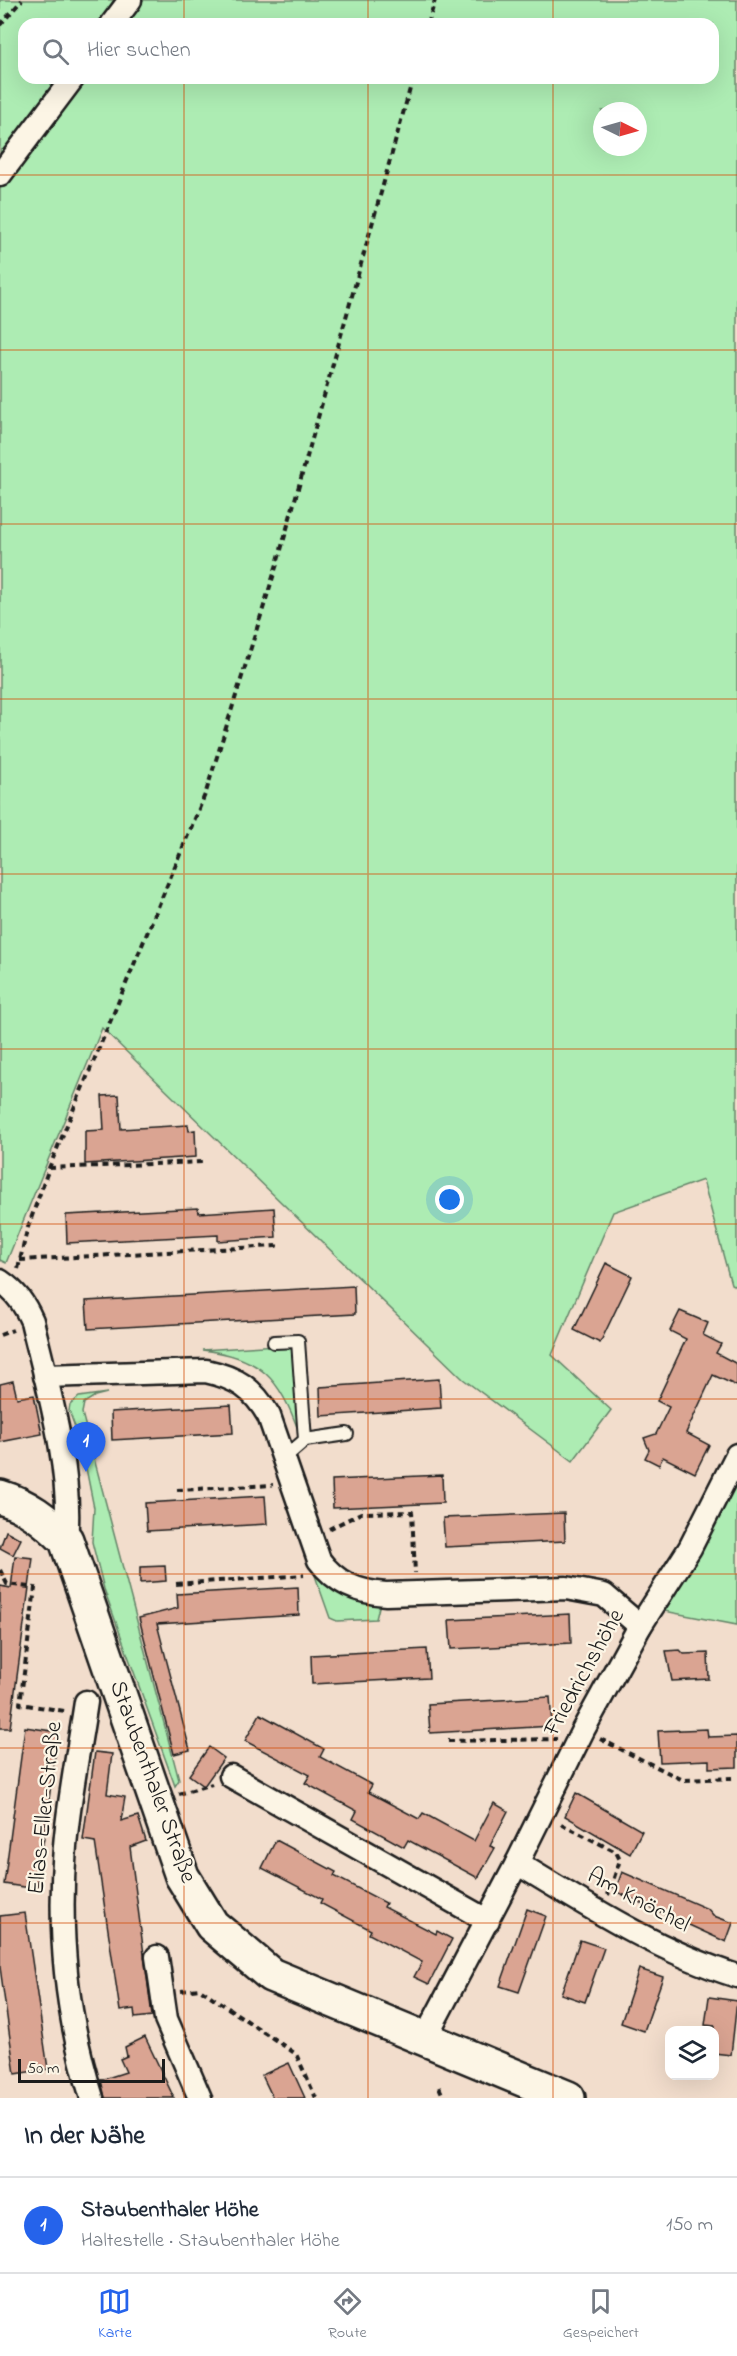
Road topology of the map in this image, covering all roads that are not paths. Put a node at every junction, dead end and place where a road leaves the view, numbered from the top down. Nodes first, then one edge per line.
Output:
1 (130, 0) edge
2 (116, 18) edge
3 (68, 84) edge
4 (0, 175) edge
5 (7, 1286) edge
6 (274, 1342) dead end
7 (45, 1376) junction
8 (347, 1434) dead end
9 (305, 1440) junction
10 (737, 1455) edge
11 (283, 1459) junction
12 (0, 1497) edge
13 (66, 1540) junction
14 (640, 1626) junction
15 (85, 1708) road end
16 (231, 1776) road end
17 (517, 1863) junction
18 (488, 1921) junction
19 (157, 1957) dead end
20 (737, 1976) edge
21 (425, 2038) junction
22 (92, 2098) edge
23 (200, 2098) edge
24 (568, 2098) edge

1 - 2 street
3 - 4 street
5 - 7 street
6 - 9 lane
7 - 11 street
7 - 13 street
8 - 9 lane
9 - 11 lane
10 - 14 street, Friedrichshöhe
11 - 14 street
12 - 13 main road, Staubenthaler Straße
13 - 21 main road, Staubenthaler Straße
14 - 17 street, Friedrichshöhe
15 - 22 street, Elias-Eller-Straße
16 - 18 street
17 - 18 street, Friedrichshöhe
17 - 20 street, Am Knöchel
18 - 21 street, Friedrichshöhe
19 - 23 street
21 - 24 main road, Staubenthaler Straße

